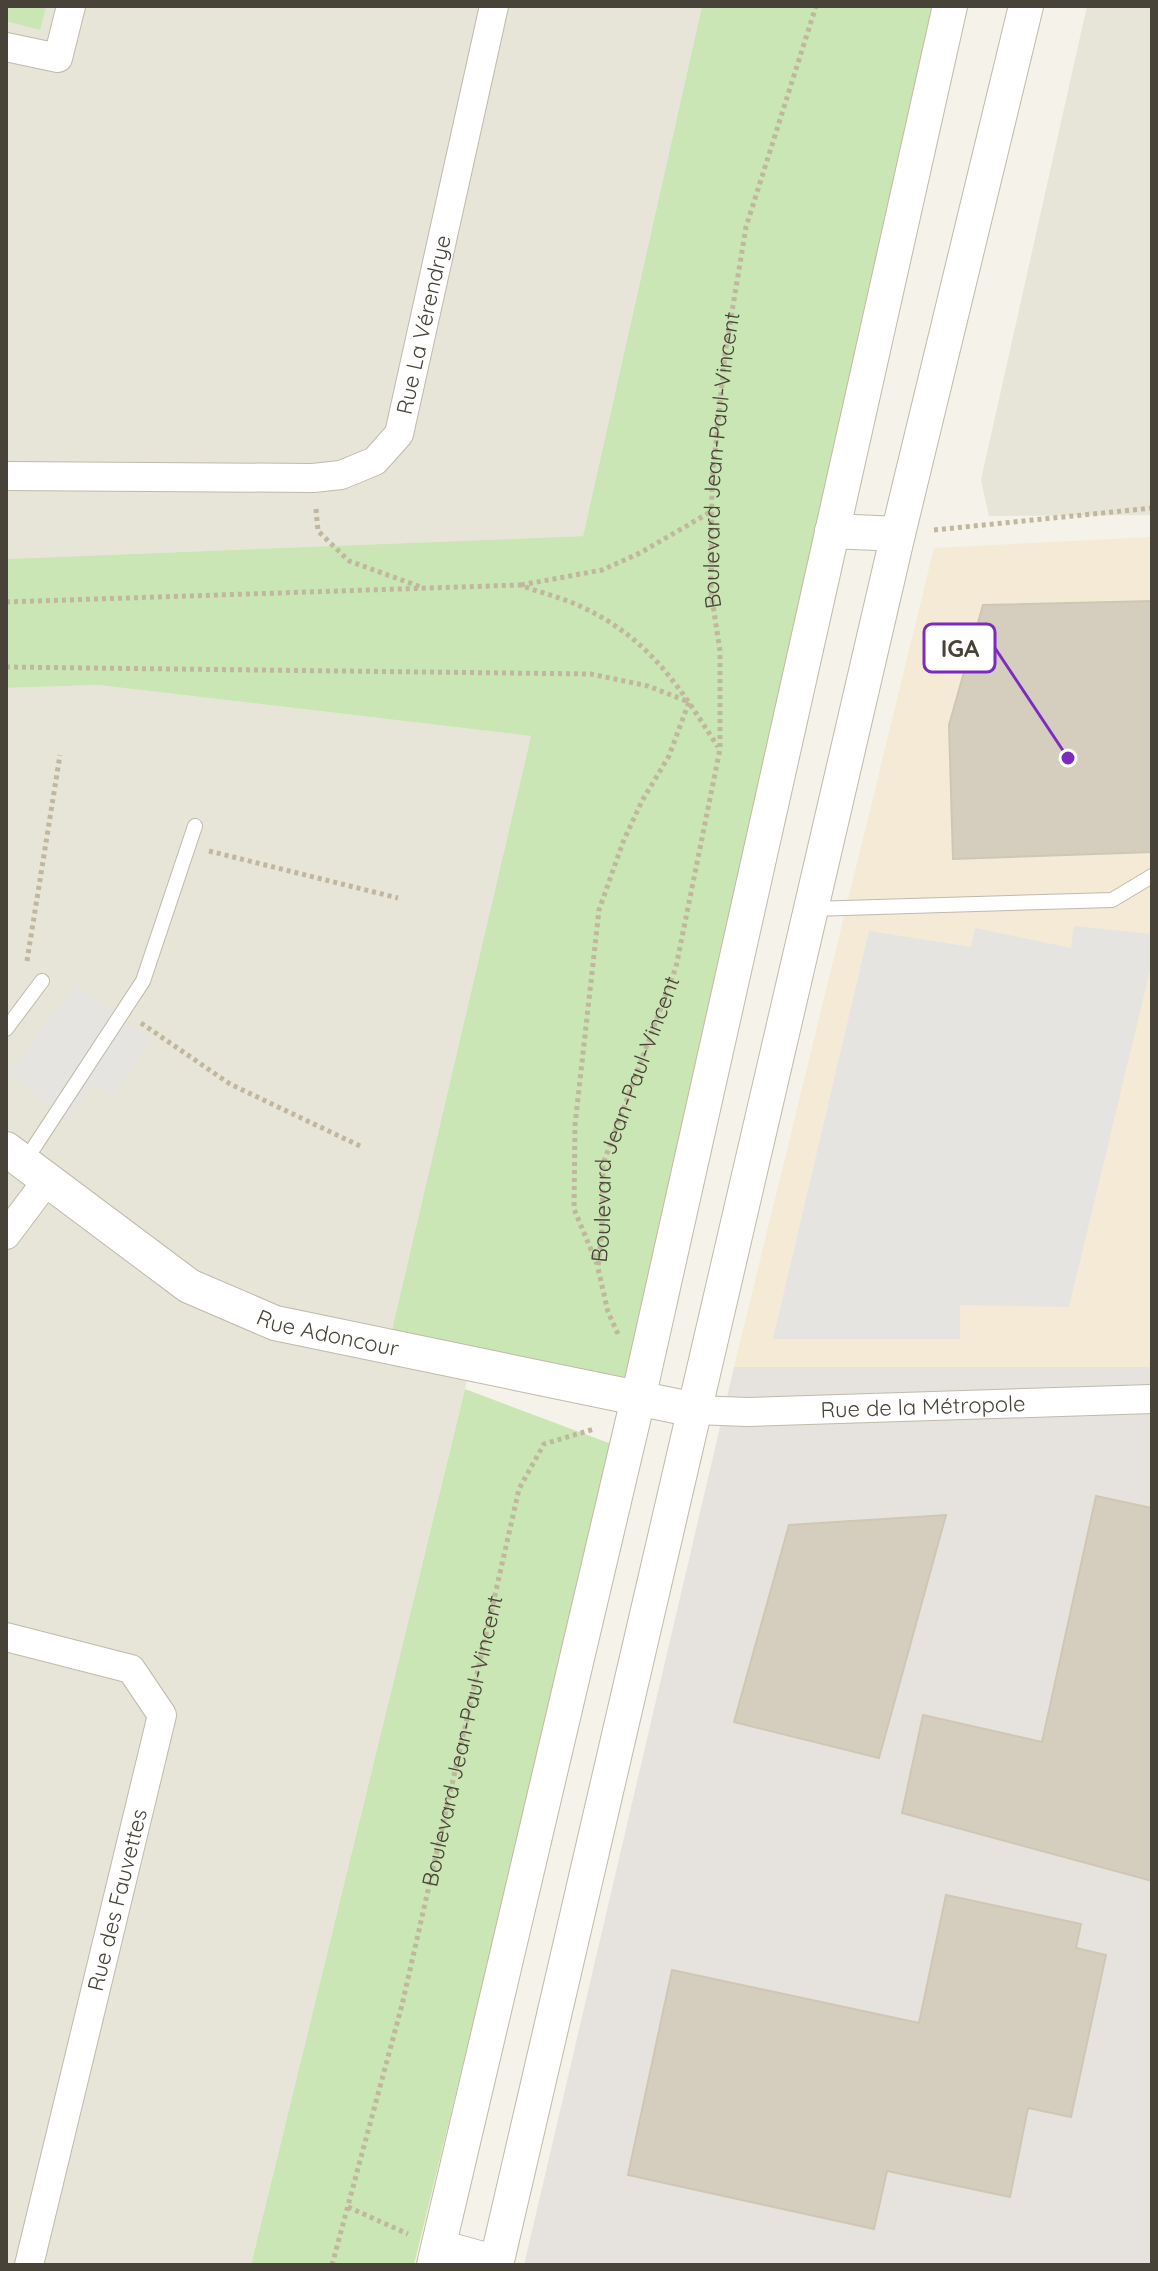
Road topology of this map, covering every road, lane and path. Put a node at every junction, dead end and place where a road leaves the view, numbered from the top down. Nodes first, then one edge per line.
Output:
1 (71, 6) edge
2 (494, 6) edge
3 (816, 6) edge
4 (950, 6) edge
5 (1026, 6) edge
6 (6, 47) edge
7 (6, 476) edge
8 (313, 478) junction
9 (1152, 508) edge
10 (712, 511) junction
11 (832, 531) junction
12 (898, 534) junction
13 (520, 585) junction
14 (425, 589) junction
15 (6, 602) edge
16 (6, 667) edge
17 (689, 702) junction
18 (720, 749) junction
19 (60, 755) dead end
20 (195, 826) dead end
21 (189, 846) junction
22 (1152, 876) edge
23 (398, 898) dead end
24 (811, 909) junction
25 (42, 981) dead end
26 (29, 998) junction
27 (124, 1011) junction
28 (6, 1029) edge
29 (360, 1146) dead end
30 (26, 1164) edge
31 (6, 1235) edge
32 (598, 1268) junction
33 (619, 1337) dead end
34 (632, 1398) junction
35 (1152, 1399) edge
36 (695, 1410) junction
37 (6, 1637) edge
38 (348, 2207) junction
39 (436, 2256) edge
40 (497, 2264) edge
41 (29, 2265) edge
42 (332, 2265) edge

1 - 6 street
2 - 8 street, Rue La Vérendrye
3 - 10 path, Boulevard Jean-Paul-Vincent
4 - 11 street
5 - 12 street
7 - 8 street, Rue La Vérendrye
8 - 14 path
9 - 12 path
10 - 13 path
10 - 18 path, Boulevard Jean-Paul-Vincent
11 - 12 street
11 - 34 street
12 - 24 street
13 - 14 path
13 - 17 path
14 - 15 path
16 - 17 path
17 - 18 path
17 - 32 path
18 - 32 path, Boulevard Jean-Paul-Vincent
19 - 26 path
20 - 21 lane
21 - 23 path
21 - 27 lane
22 - 24 lane
24 - 36 street
25 - 26 lane
26 - 28 lane
27 - 29 path
27 - 30 lane
30 - 31 street
30 - 34 street, Rue Adoncour
32 - 33 path, Boulevard Jean-Paul-Vincent
34 - 36 street, Rue Adoncour
34 - 38 path, Boulevard Jean-Paul-Vincent
34 - 39 street
35 - 36 street, Rue de la Métropole
36 - 40 street
37 - 41 street, Rue des Fauvettes
38 - 39 path
38 - 42 path, Boulevard Jean-Paul-Vincent
39 - 40 street

